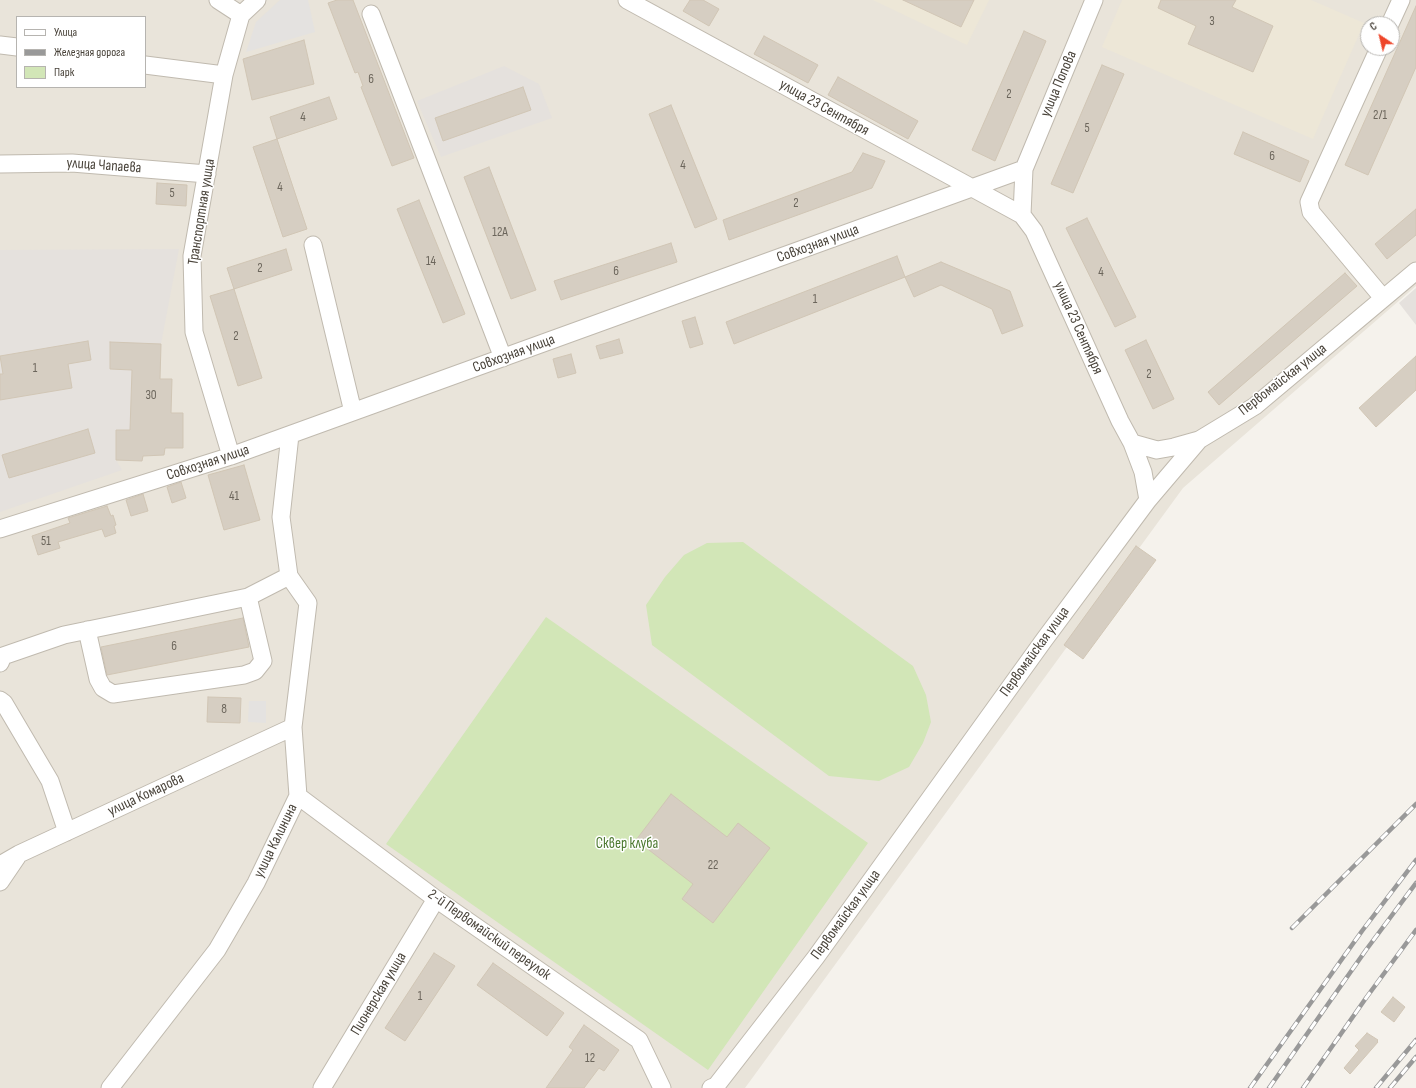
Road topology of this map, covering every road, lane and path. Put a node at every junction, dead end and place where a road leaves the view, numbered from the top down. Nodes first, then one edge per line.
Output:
1 (218, 0) edge
2 (257, 0) edge
3 (627, 0) edge
4 (1094, 0) edge
5 (1401, 0) edge
6 (371, 14) dead end
7 (241, 15) junction
8 (1394, 16) edge
9 (0, 45) edge
10 (16, 48) edge
11 (1375, 56) edge
12 (146, 65) edge
13 (224, 75) junction
14 (0, 164) edge
15 (1024, 169) junction
16 (207, 174) junction
17 (971, 188) junction
18 (1022, 215) junction
19 (313, 245) dead end
20 (1416, 271) edge
21 (1383, 298) junction
22 (503, 358) junction
23 (353, 412) junction
24 (290, 435) junction
25 (1199, 440) junction
26 (1132, 443) junction
27 (231, 456) junction
28 (1148, 500) junction
29 (0, 529) edge
30 (289, 576) junction
31 (248, 597) junction
32 (88, 630) junction
33 (0, 663) edge
34 (0, 700) edge
35 (293, 727) junction
36 (298, 796) junction
37 (67, 832) junction
38 (19, 854) junction
39 (0, 865) edge
40 (0, 882) edge
41 (436, 899) junction
42 (110, 1088) edge
43 (322, 1088) edge
44 (662, 1088) edge
45 (711, 1088) edge

1 - 7 street
2 - 7 street
3 - 17 street, улица 23 Сентября
4 - 15 street, улица Попова
5 - 8 street
6 - 22 street
7 - 13 street, Транспортная улица
9 - 10 street
11 - 21 street
12 - 13 street
13 - 16 street, Транспортная улица
14 - 16 street, улица Чапаева
15 - 17 street, Совхозная улица
15 - 18 street
16 - 27 street, Транспортная улица
17 - 18 street, улица 23 Сентября
17 - 22 street, Совхозная улица
18 - 26 street, улица 23 Сентября
19 - 23 street
20 - 21 street, Первомайская улица
21 - 25 street, Первомайская улица
22 - 23 street, Совхозная улица
23 - 24 street, Совхозная улица
24 - 27 street, Совхозная улица
24 - 30 street, улица Калинина
25 - 26 street
25 - 28 street, Первомайская улица
26 - 28 street, улица 23 Сентября
27 - 29 street, Совхозная улица
28 - 45 street, Первомайская улица
30 - 31 street
30 - 35 street, улица Калинина
31 - 32 street
31 - 32 street
32 - 33 street
34 - 37 street
35 - 36 street, улица Калинина
35 - 37 street, улица Комарова
36 - 41 street, 2-й Первомайский переулок
36 - 42 street, улица Калинина
37 - 38 street, улица Комарова
38 - 39 street, улица Комарова
38 - 40 street
41 - 43 street, Пионерская улица
41 - 44 street, 2-й Первомайский переулок

